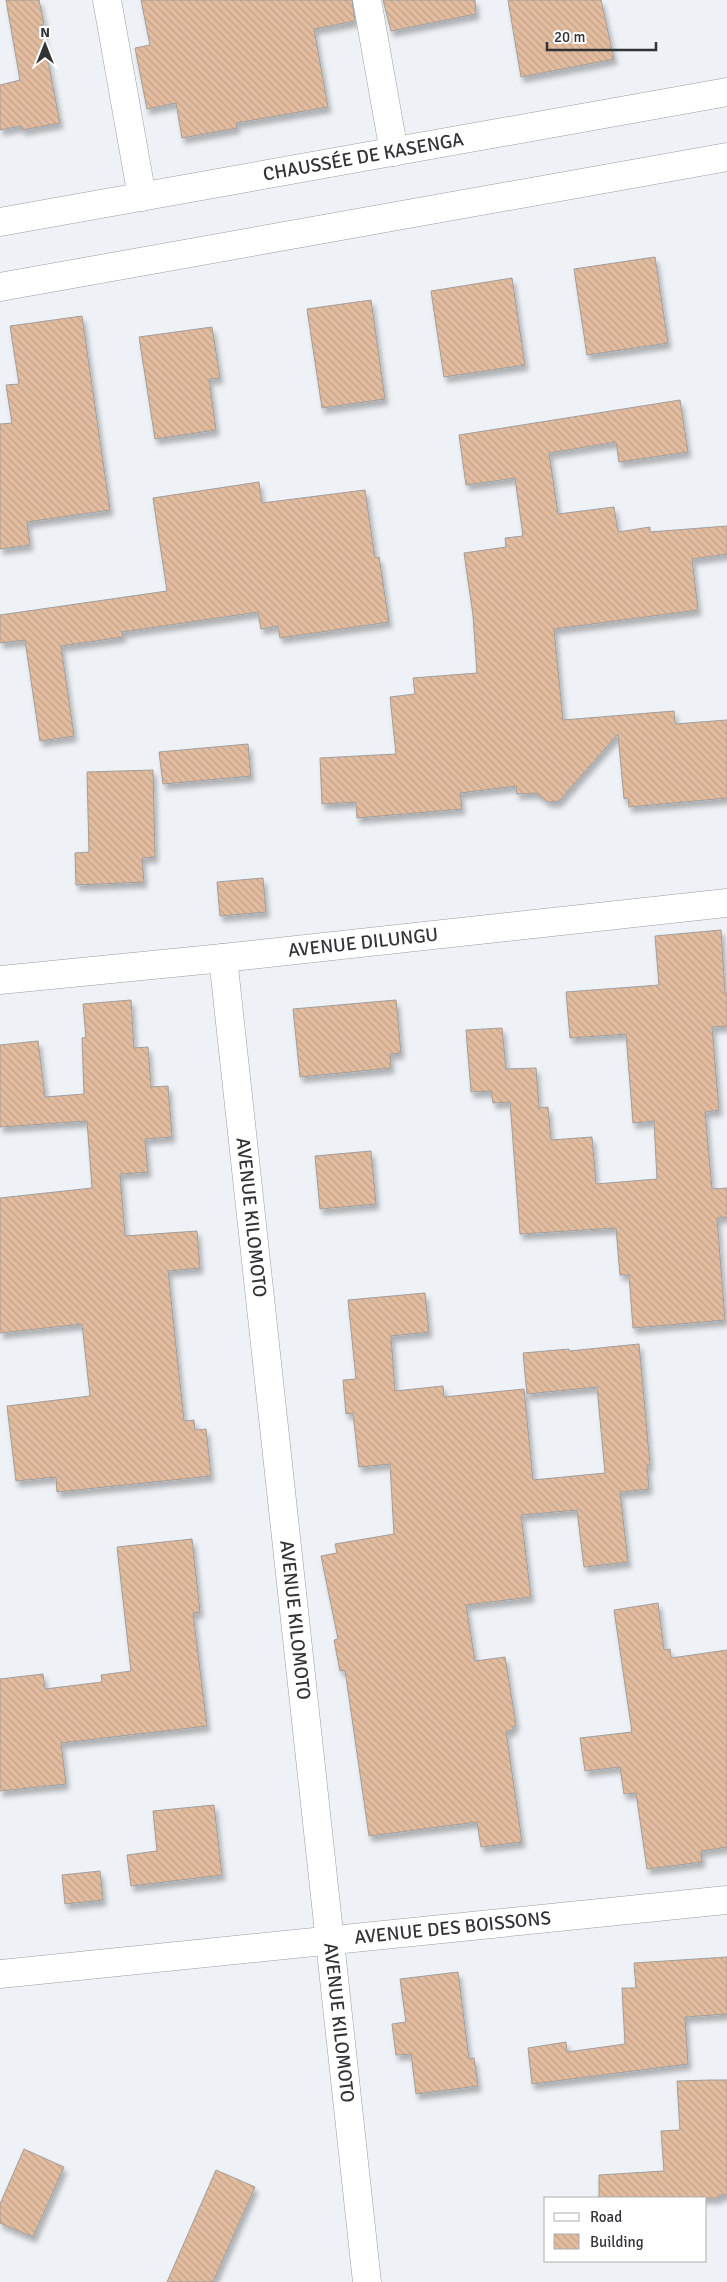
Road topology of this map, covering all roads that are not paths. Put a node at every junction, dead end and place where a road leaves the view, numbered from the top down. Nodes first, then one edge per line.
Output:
1 (107, 0) edge
2 (367, 0) edge
3 (727, 92) edge
4 (394, 152) junction
5 (727, 157) edge
6 (142, 197) junction
7 (0, 222) edge
8 (0, 287) edge
9 (727, 903) edge
10 (223, 958) junction
11 (0, 980) edge
12 (727, 1900) edge
13 (329, 1941) junction
14 (0, 1974) edge
15 (367, 2282) edge

1 - 6 street
2 - 4 street
3 - 4 street, CHAUSSÉE DE KASENGA
4 - 6 street, CHAUSSÉE DE KASENGA
5 - 8 street
6 - 7 street, CHAUSSÉE DE KASENGA
9 - 10 street, AVENUE DILUNGU
10 - 11 street, AVENUE DILUNGU
10 - 13 street, AVENUE KILOMOTO
12 - 13 street, AVENUE DES BOISSONS
13 - 14 street, AVENUE DES BOISSONS
13 - 15 street, AVENUE KILOMOTO

